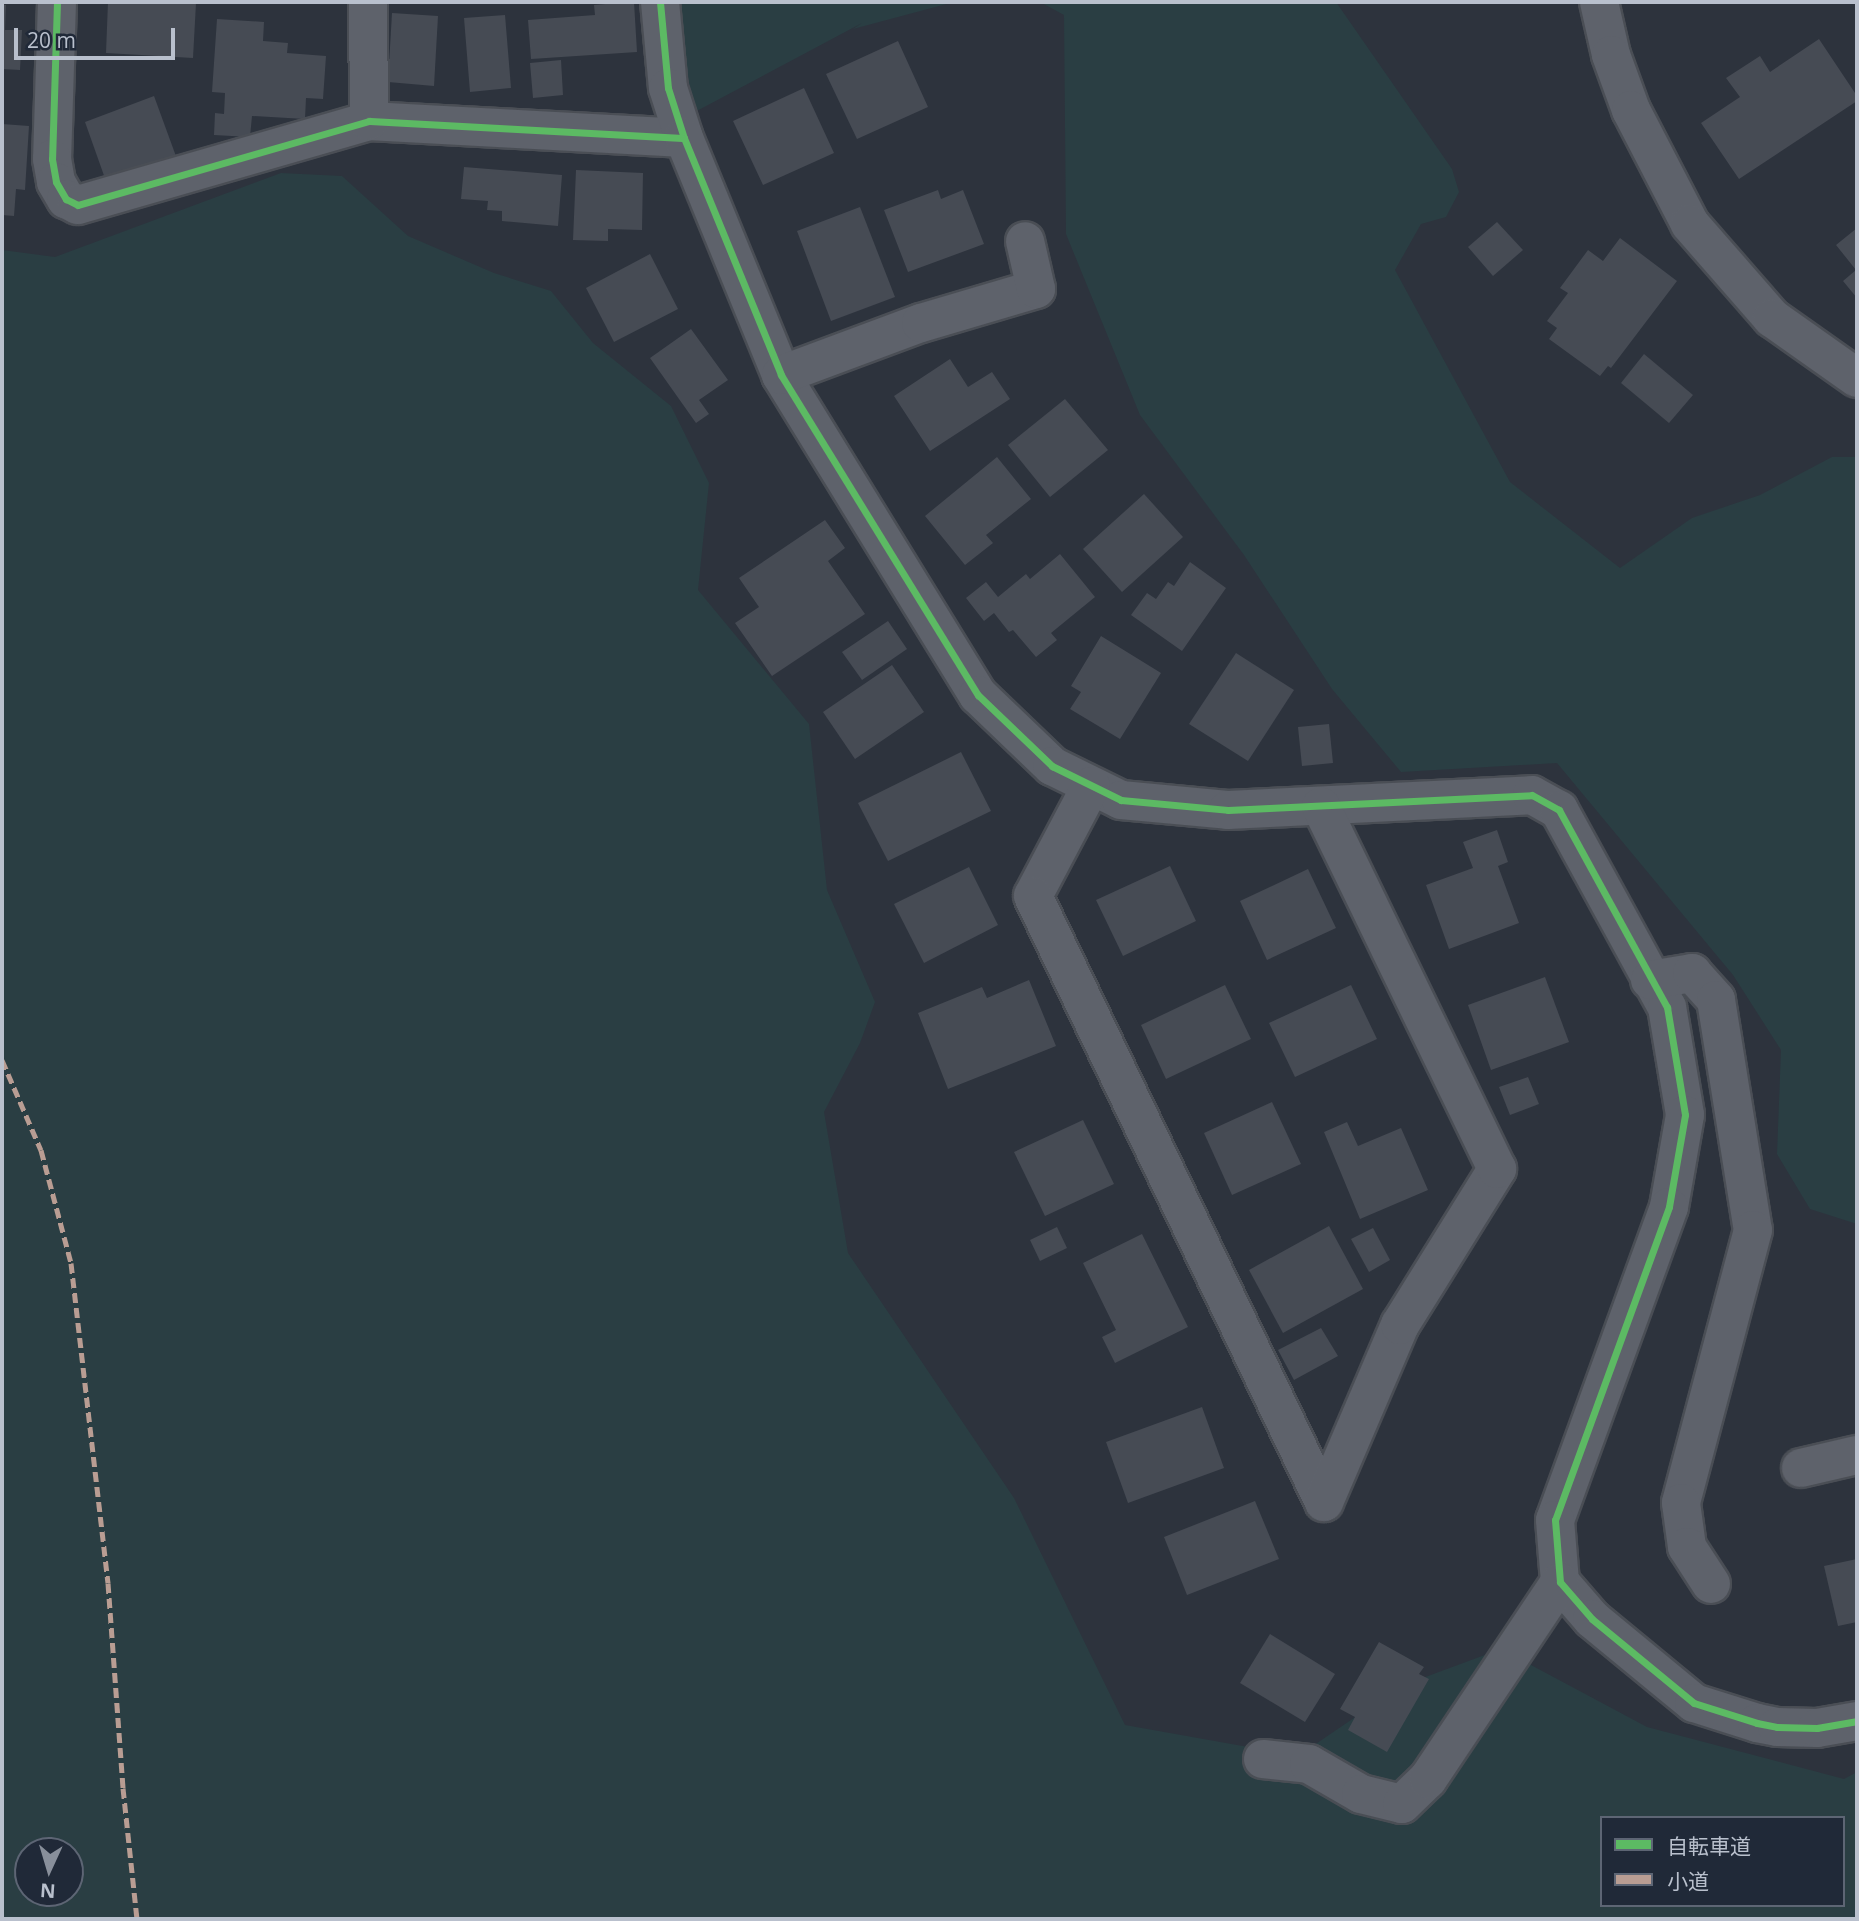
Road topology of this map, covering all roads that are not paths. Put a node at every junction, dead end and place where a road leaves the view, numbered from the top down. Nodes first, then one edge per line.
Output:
1 (57, 2) edge
2 (368, 2) edge
3 (660, 2) edge
4 (1599, 2) edge
5 (369, 121) junction
6 (684, 138) junction
7 (1025, 241) dead end
8 (781, 375) junction
9 (1857, 378) edge
10 (1091, 786) junction
11 (1321, 807) junction
12 (1650, 980) junction
13 (1857, 1455) edge
14 (1801, 1468) dead end
15 (1560, 1582) junction
16 (1711, 1584) dead end
17 (1857, 1721) edge
18 (1263, 1759) dead end

1 - 5 street
2 - 5 street
3 - 6 street
4 - 9 street
5 - 6 street
6 - 8 street
7 - 8 street
8 - 10 street
10 - 11 street
10 - 11 street
11 - 12 street
12 - 15 street
12 - 16 street
13 - 14 street
15 - 17 street
15 - 18 street

